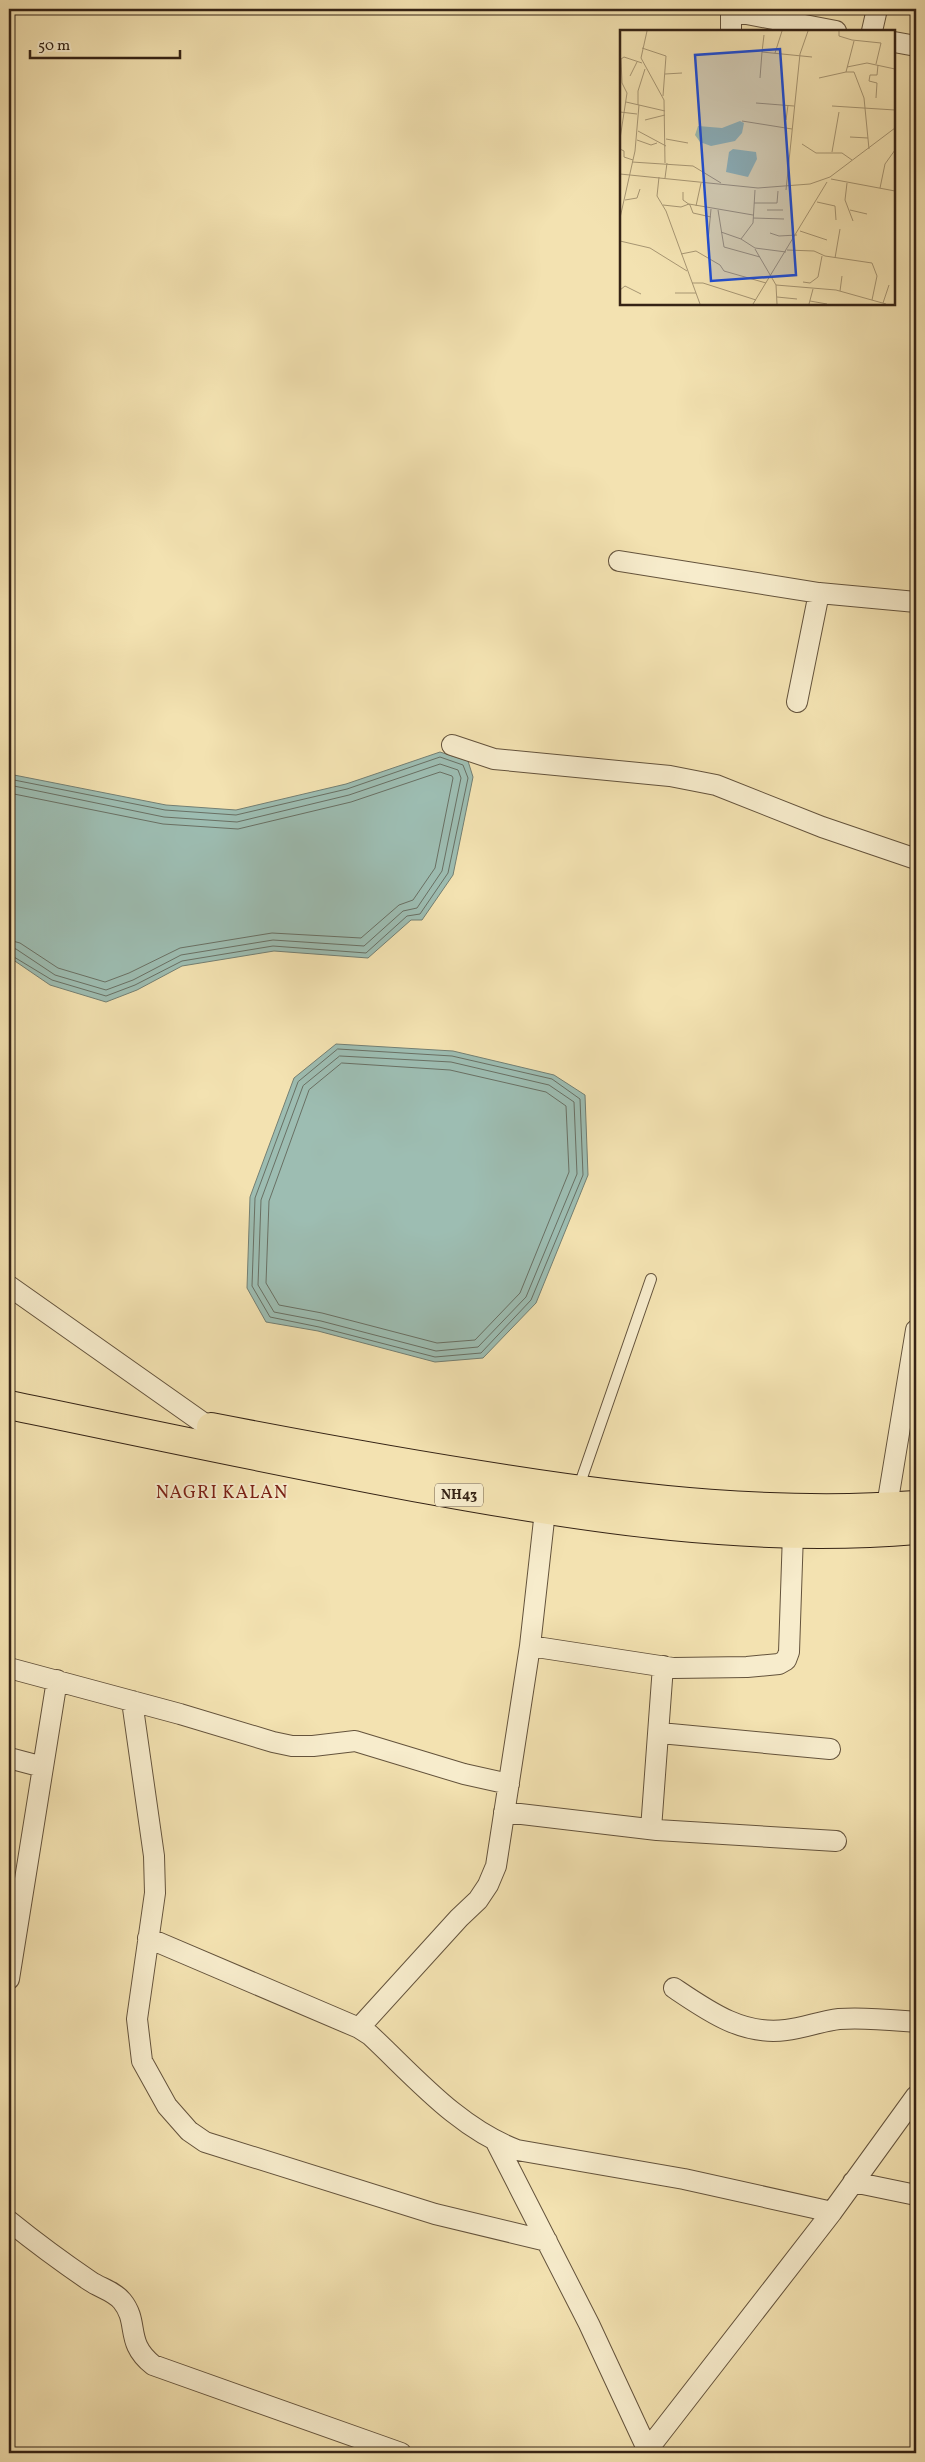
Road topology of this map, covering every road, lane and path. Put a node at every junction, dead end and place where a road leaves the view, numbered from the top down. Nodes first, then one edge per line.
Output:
1 (877, 9) edge
2 (731, 10) edge
3 (731, 30) edge
4 (831, 30) edge
5 (872, 30) edge
6 (895, 42) edge
7 (916, 46) edge
8 (619, 561) dead end
9 (819, 593) junction
10 (916, 602) edge
11 (797, 702) dead end
12 (452, 745) dead end
13 (916, 858) edge
14 (650, 1279) dead end
15 (9, 1286) edge
16 (916, 1330) edge
17 (9, 1386) edge
18 (9, 1405) edge
19 (209, 1427) junction
20 (578, 1490) junction
21 (916, 1505) edge
22 (545, 1511) junction
23 (885, 1520) junction
24 (916, 1530) edge
25 (793, 1533) junction
26 (530, 1646) junction
27 (663, 1666) junction
28 (9, 1668) edge
29 (57, 1680) junction
30 (132, 1700) junction
31 (660, 1733) junction
32 (830, 1749) dead end
33 (9, 1758) edge
34 (43, 1767) junction
35 (509, 1784) junction
36 (504, 1812) junction
37 (651, 1829) junction
38 (836, 1841) dead end
39 (148, 1938) junction
40 (9, 1979) edge
41 (674, 1988) dead end
42 (916, 2022) edge
43 (359, 2028) junction
44 (916, 2096) edge
45 (496, 2142) junction
46 (853, 2182) junction
47 (916, 2195) edge
48 (832, 2212) junction
49 (9, 2221) edge
50 (547, 2241) junction
51 (647, 2452) edge
52 (401, 2453) edge

1 - 5 street
2 - 3 street
2 - 4 street
6 - 7 street
8 - 9 street
9 - 10 street
9 - 11 street
12 - 13 street
14 - 20 lane
15 - 19 street
16 - 23 street
17 - 19 highway, NH43
18 - 22 highway, NH43
19 - 20 highway, NH43
20 - 23 highway, NH43
21 - 23 highway, NH43
22 - 25 highway, NH43
22 - 26 street
23 - 24 highway, NH43
23 - 25 highway, NH43
25 - 27 street
26 - 27 street
26 - 35 street
27 - 31 street
28 - 29 street
29 - 30 street
29 - 34 street
30 - 35 street
30 - 39 street
31 - 32 street
31 - 37 street
33 - 34 street
34 - 40 street
35 - 36 street
36 - 37 street
36 - 43 street
37 - 38 street
39 - 43 street
39 - 50 street
41 - 42 street
43 - 45 street
44 - 46 street
45 - 48 street
45 - 50 street
46 - 47 street
46 - 48 street
48 - 51 street
49 - 52 street
50 - 51 street

